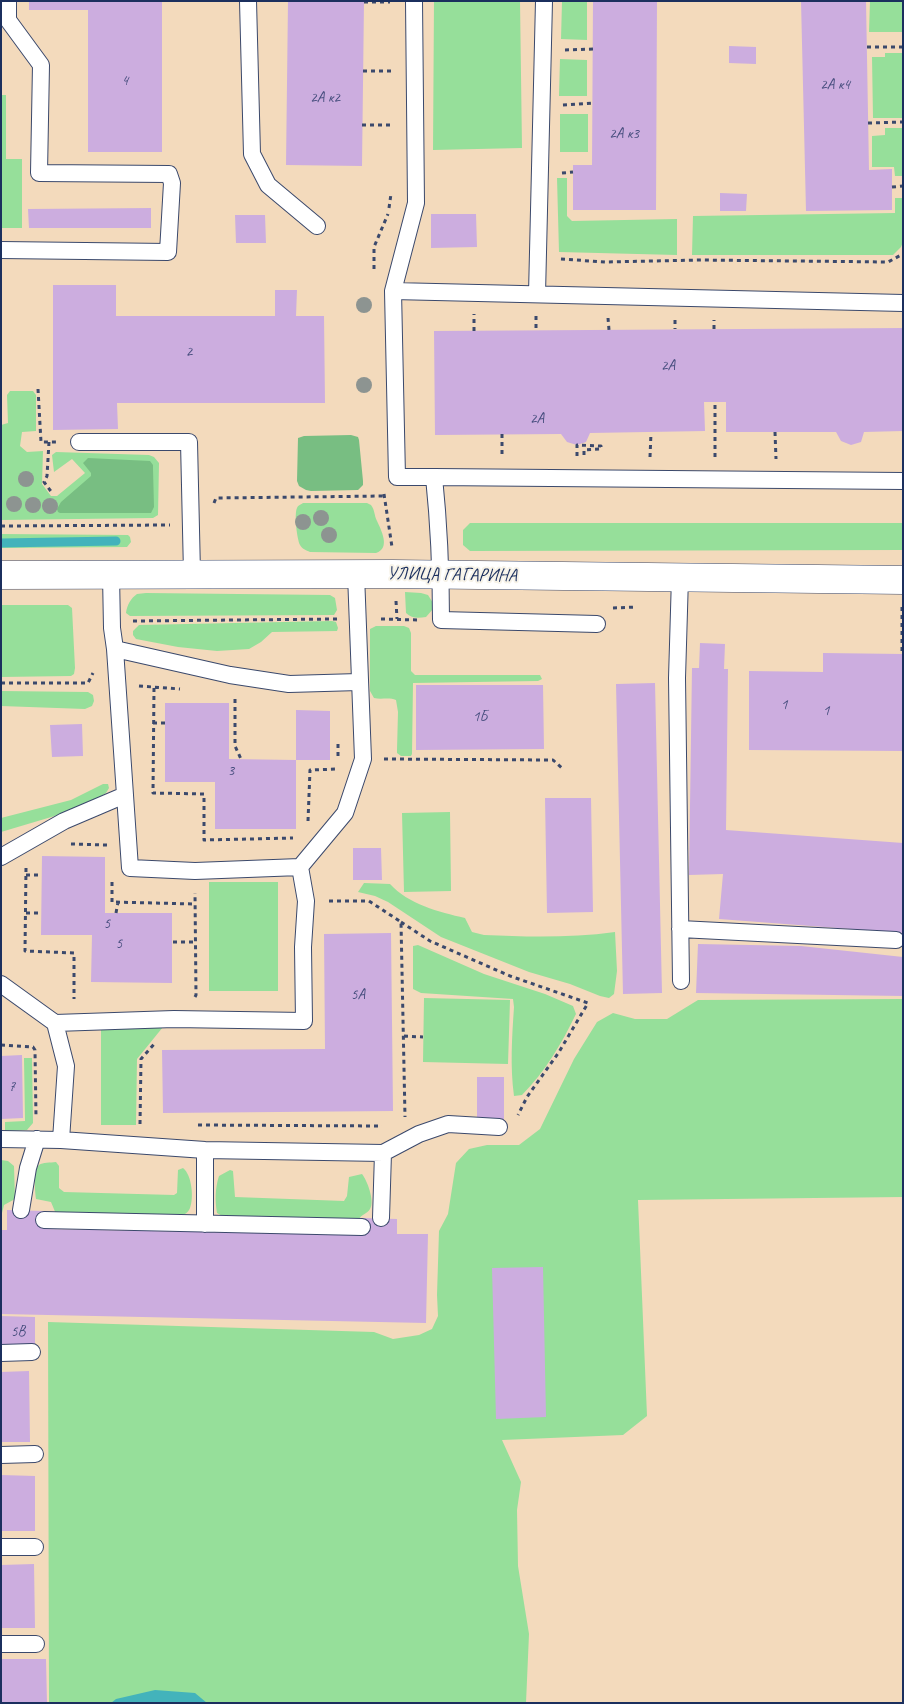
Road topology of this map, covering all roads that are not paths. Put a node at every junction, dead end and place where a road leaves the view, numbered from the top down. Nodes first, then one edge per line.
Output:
1 (8, 1) edge
2 (248, 1) edge
3 (414, 1) edge
4 (544, 1) edge
5 (317, 226) dead end
6 (1, 250) edge
7 (393, 291) junction
8 (537, 294) junction
9 (903, 303) edge
10 (79, 442) road end
11 (434, 477) junction
12 (903, 481) edge
13 (192, 573) junction
14 (111, 574) junction
15 (356, 574) junction
16 (441, 574) junction
17 (1, 575) edge
18 (679, 587) junction
19 (902, 592) edge
20 (597, 624) dead end
21 (115, 649) junction
22 (359, 682) junction
23 (125, 795) junction
24 (1, 857) edge
25 (300, 867) junction
26 (680, 929) junction
27 (896, 940) dead end
28 (681, 981) dead end
29 (1, 984) edge
30 (55, 1023) junction
31 (499, 1127) road end
32 (1, 1139) edge
33 (36, 1139) junction
34 (61, 1140) junction
35 (205, 1150) junction
36 (383, 1153) junction
37 (21, 1210) dead end
38 (381, 1218) dead end
39 (44, 1220) dead end
40 (205, 1224) junction
41 (362, 1227) dead end
42 (32, 1352) dead end
43 (1, 1353) edge
44 (35, 1454) dead end
45 (1, 1455) edge
46 (1, 1547) edge
47 (35, 1547) dead end
48 (1, 1644) edge
49 (36, 1644) dead end

1 - 6 lane
2 - 5 lane
3 - 7 lane
4 - 8 lane
7 - 8 lane
7 - 11 lane
8 - 9 lane
10 - 13 lane
11 - 12 lane
11 - 16 lane
13 - 14 street, УЛИЦА ГАГАРИНА
13 - 15 street, УЛИЦА ГАГАРИНА
14 - 17 street, УЛИЦА ГАГАРИНА
14 - 21 lane
15 - 16 street, УЛИЦА ГАГАРИНА
15 - 22 lane
16 - 18 street, УЛИЦА ГАГАРИНА
16 - 20 lane
18 - 19 street, УЛИЦА ГАГАРИНА
18 - 26 lane
21 - 22 lane
21 - 23 lane
22 - 25 lane
23 - 24 lane
23 - 25 lane
25 - 30 lane
26 - 27 lane
26 - 28 lane
29 - 30 lane
30 - 34 lane
31 - 36 lane
32 - 33 lane
33 - 34 lane
33 - 37 lane
34 - 35 lane
35 - 36 lane
35 - 40 lane
36 - 38 lane
39 - 40 lane
40 - 41 lane
42 - 43 lane
44 - 45 lane
46 - 47 lane
48 - 49 lane

